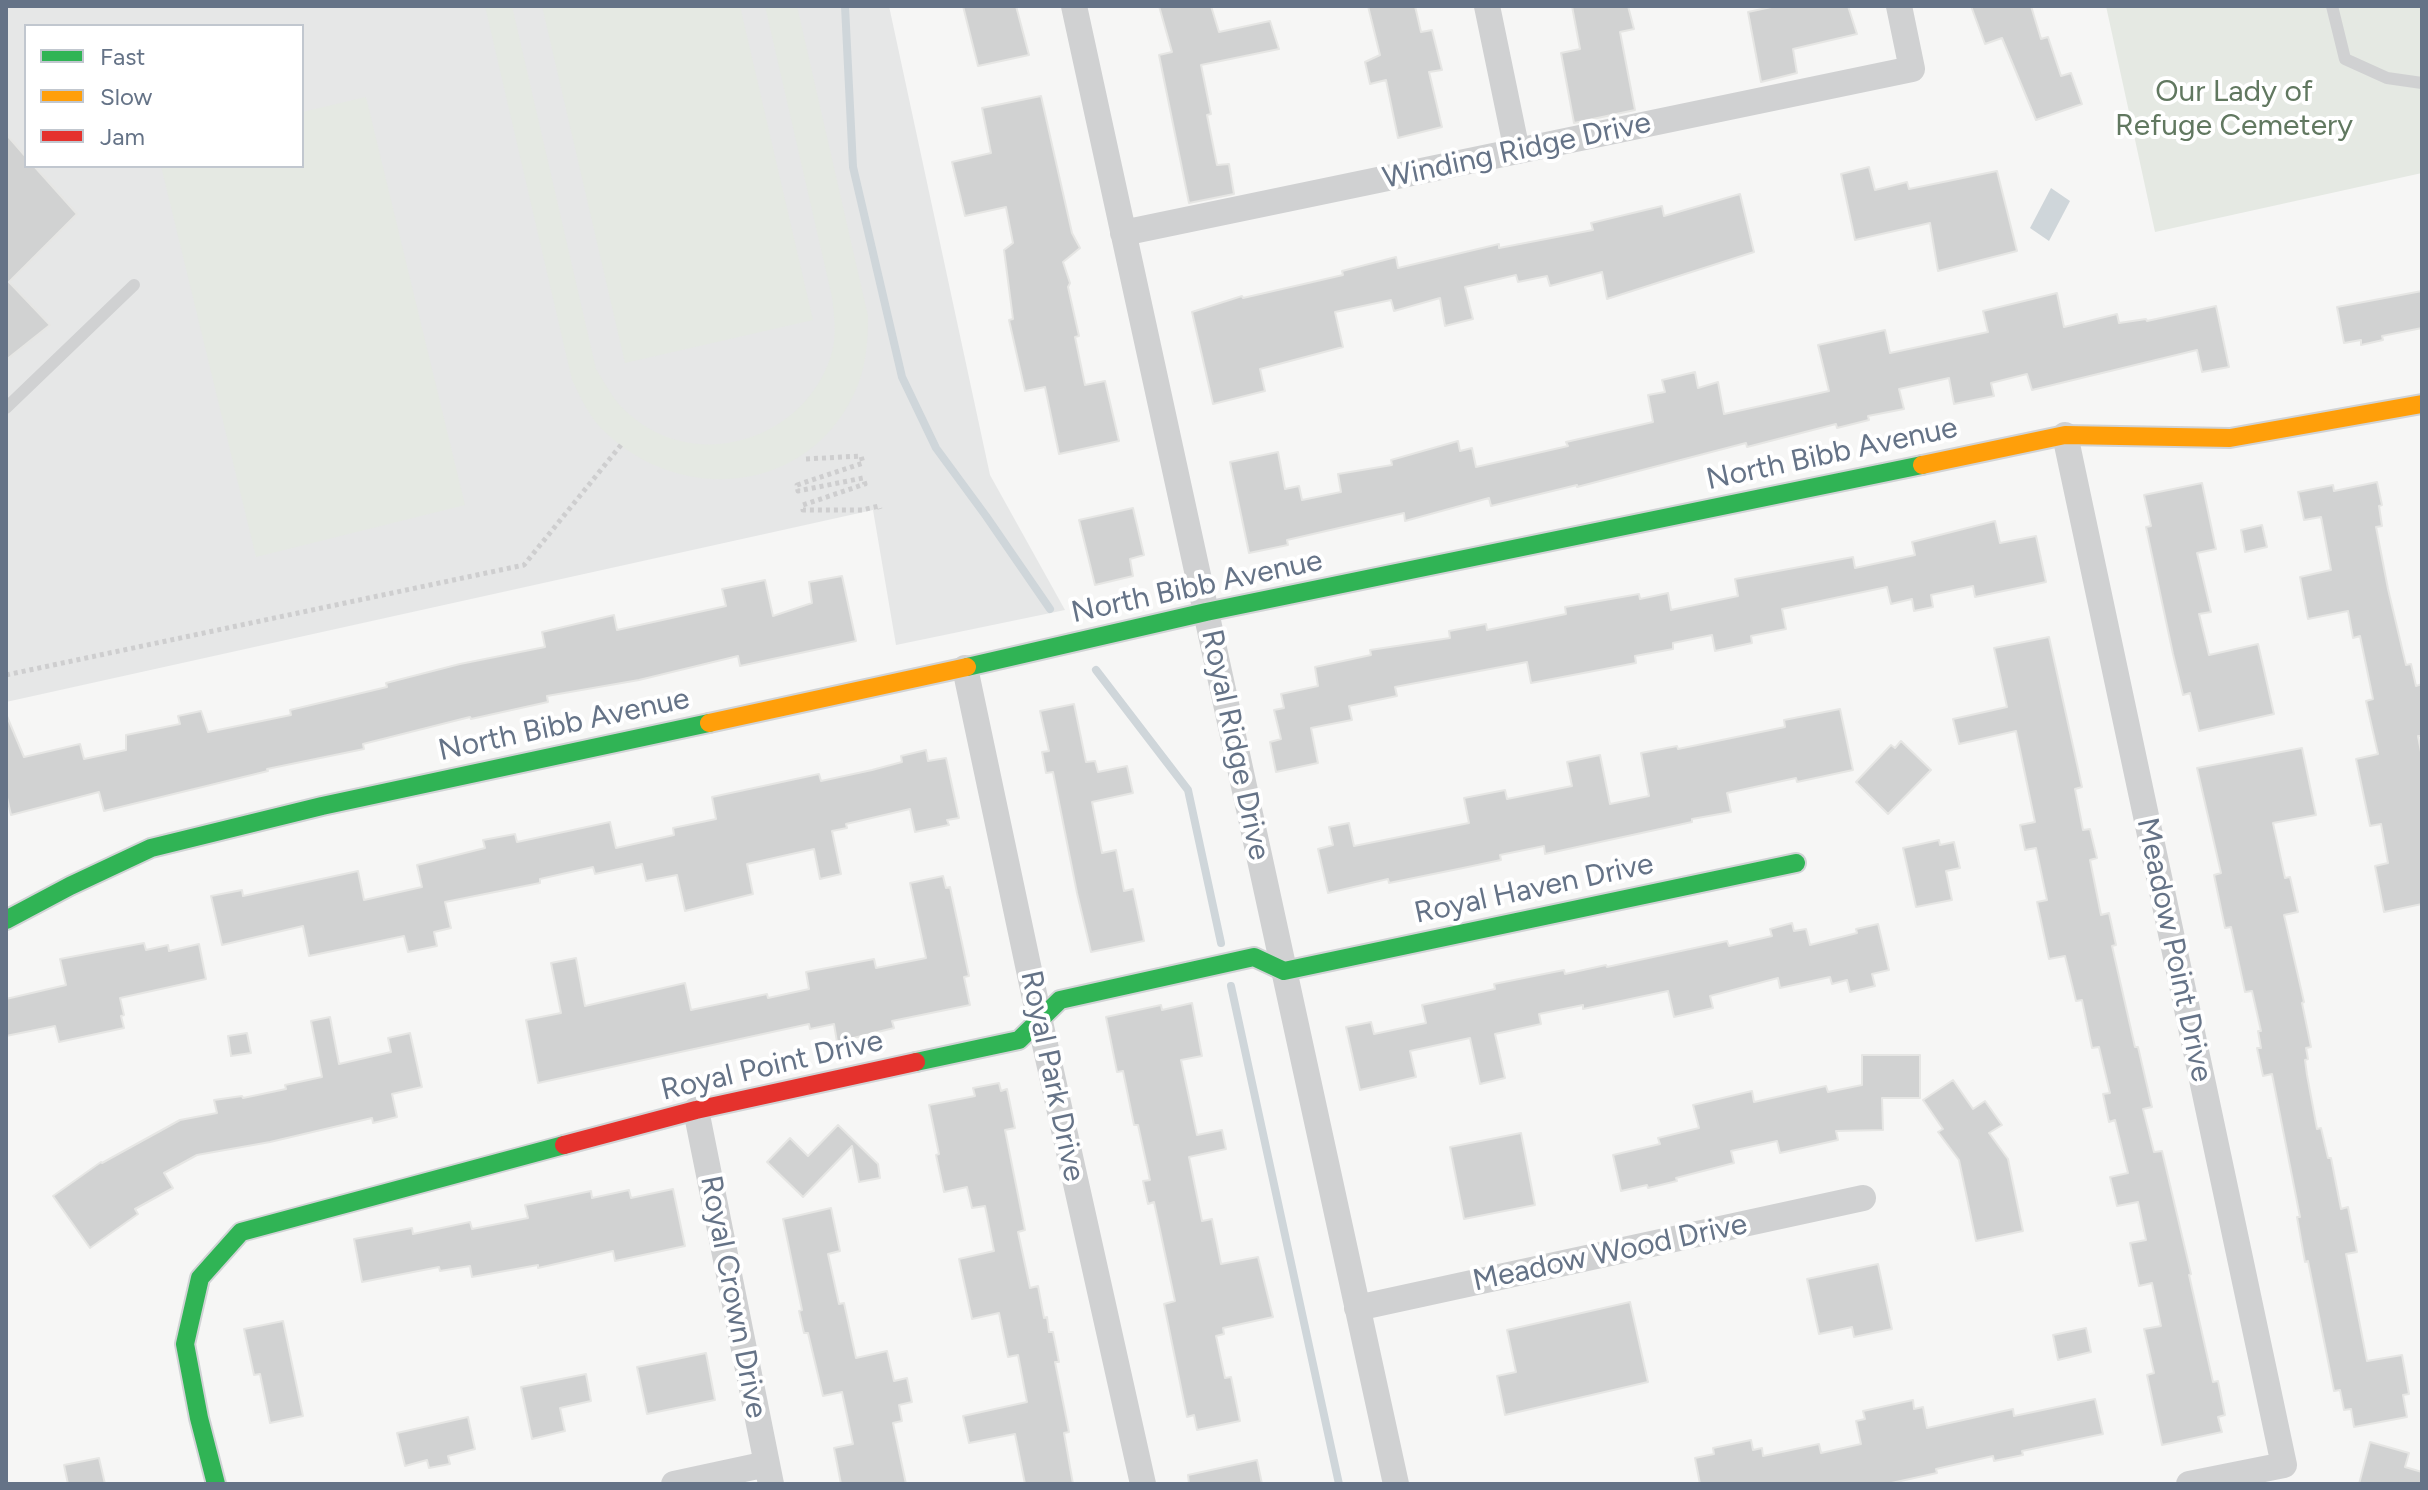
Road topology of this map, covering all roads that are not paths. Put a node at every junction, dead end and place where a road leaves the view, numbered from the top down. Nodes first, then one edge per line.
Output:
1 (1074, 6) edge
2 (1487, 6) edge
3 (1899, 6) edge
4 (2332, 6) edge
5 (2422, 83) edge
6 (1517, 151) junction
7 (1123, 233) junction
8 (134, 285) dead end
9 (2422, 404) edge
10 (6, 408) edge
11 (2065, 435) junction
12 (1206, 612) junction
13 (965, 668) junction
14 (1796, 863) dead end
15 (6, 920) edge
16 (1284, 971) junction
17 (1040, 1022) junction
18 (696, 1110) junction
19 (1863, 1198) dead end
20 (1357, 1308) junction
21 (769, 1474) edge
22 (216, 1484) edge
23 (674, 1484) edge
24 (1143, 1484) edge
25 (1396, 1484) edge
26 (2189, 1484) edge

1 - 7 street, Royal Ridge Drive
2 - 6 street
3 - 6 street, Winding Ridge Drive
4 - 5 lane
6 - 7 street, Winding Ridge Drive
7 - 12 street, Royal Ridge Drive
8 - 10 lane
9 - 11 main road, North Bibb Avenue
11 - 12 main road, North Bibb Avenue
11 - 26 street, Meadow Point Drive
12 - 13 main road, North Bibb Avenue
12 - 16 street, Royal Ridge Drive
13 - 15 main road, North Bibb Avenue
13 - 17 street, Royal Park Drive
14 - 16 main road, Royal Haven Drive
16 - 17 main road, Royal Point Drive
16 - 20 street, Royal Ridge Drive
17 - 18 main road, Royal Point Drive
17 - 24 street, Royal Park Drive
18 - 21 street, Royal Crown Drive
18 - 22 main road, Royal Point Drive
19 - 20 street, Meadow Wood Drive
20 - 25 street, Royal Ridge Drive
21 - 23 street

